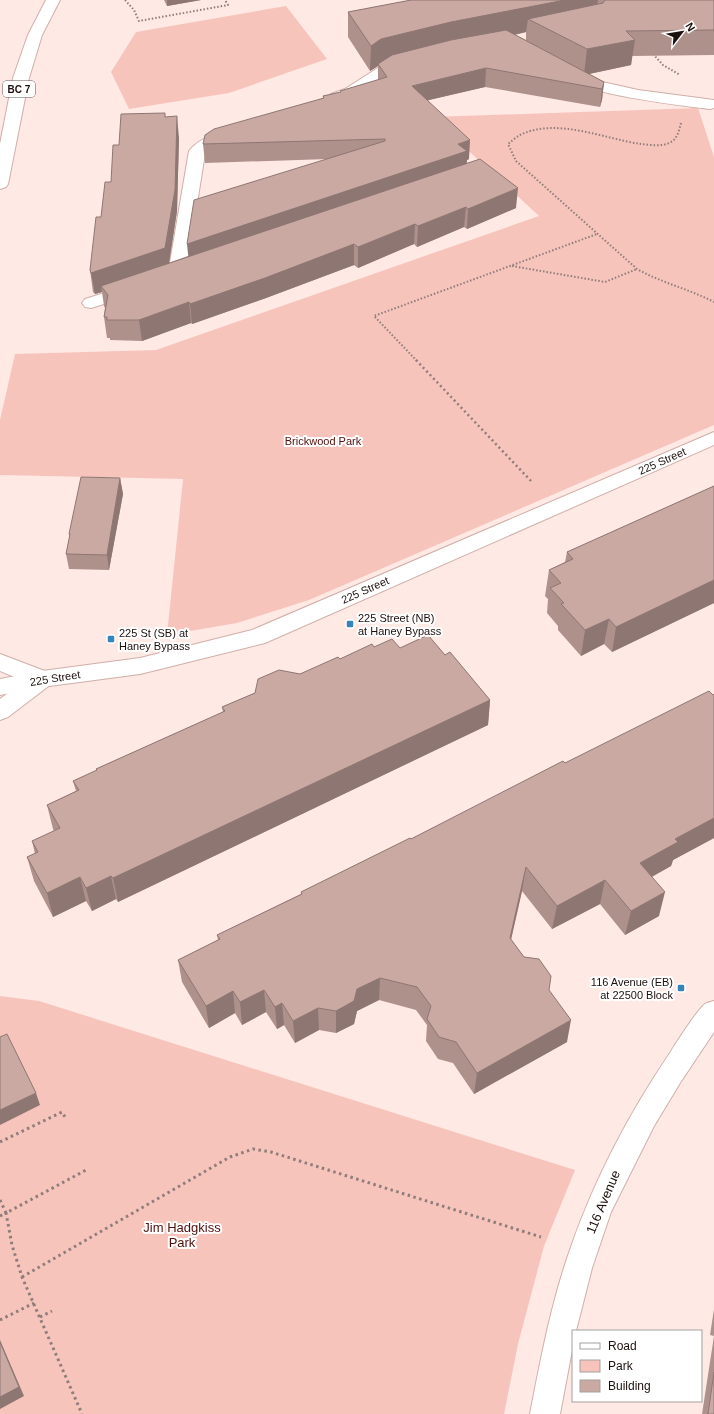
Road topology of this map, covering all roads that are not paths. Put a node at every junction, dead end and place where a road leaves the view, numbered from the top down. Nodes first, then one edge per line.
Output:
1 (54, 0) edge
2 (421, 60) edge
3 (563, 71) edge
4 (320, 103) edge
5 (713, 106) edge
6 (245, 129) edge
7 (0, 184) edge
8 (92, 303) dead end
9 (714, 438) edge
10 (0, 662) edge
11 (42, 680) junction
12 (0, 687) edge
13 (0, 711) edge
14 (714, 1012) edge
15 (545, 1414) edge

1 - 7 main road, BC 7
2 - 4 main road
3 - 5 main road
6 - 8 main road
9 - 11 main road, 225 Street
10 - 11 main road
11 - 12 main road, 225 Street
11 - 13 main road
14 - 15 main road, 116 Avenue

